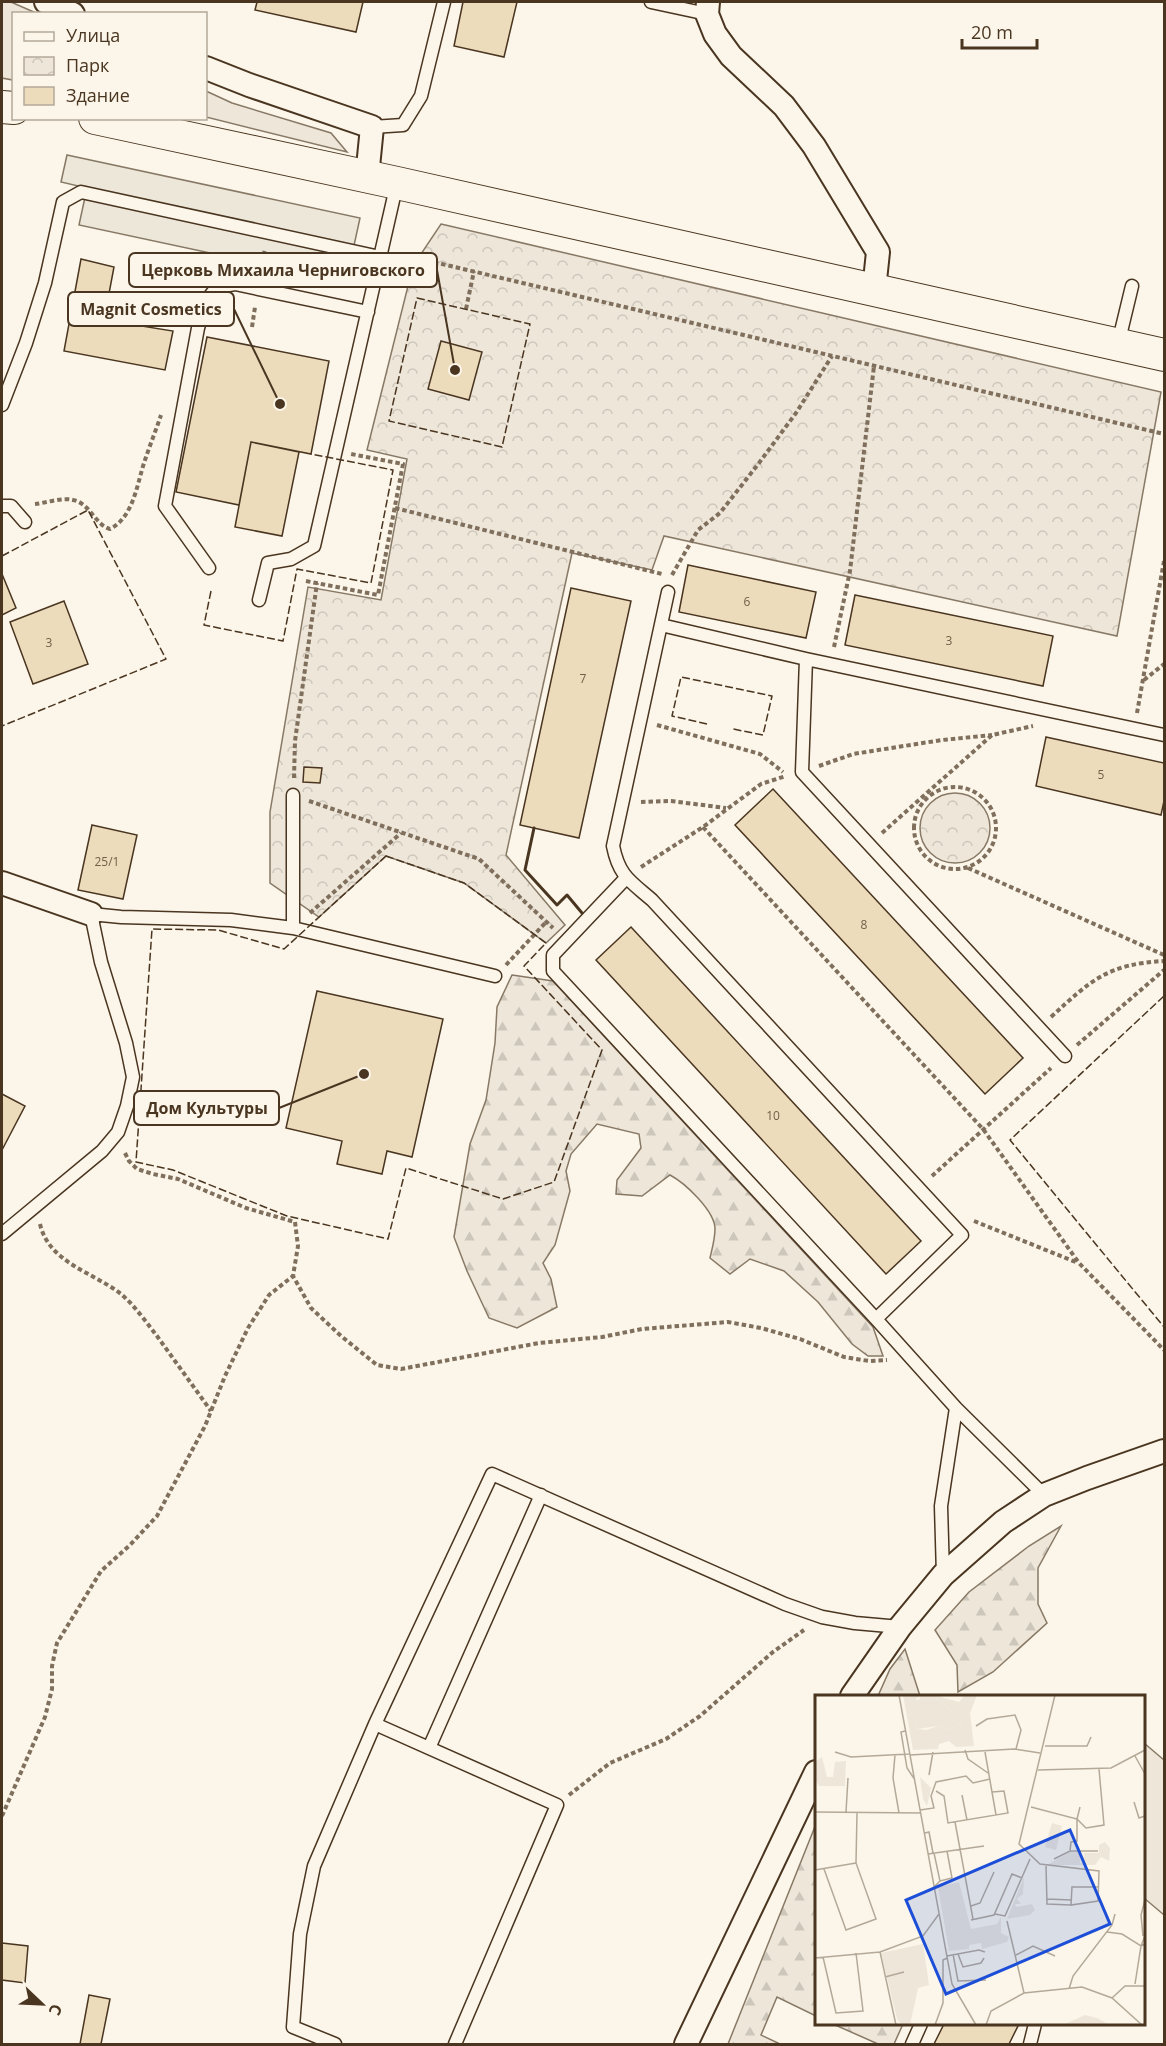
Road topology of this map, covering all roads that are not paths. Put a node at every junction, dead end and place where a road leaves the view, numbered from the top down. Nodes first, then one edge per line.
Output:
1 (46, 2) edge
2 (444, 2) edge
3 (651, 2) edge
4 (708, 8) edge
5 (68, 12) edge
6 (207, 68) edge
7 (103, 120) edge
8 (372, 127) junction
9 (367, 177) junction
10 (397, 183) junction
11 (380, 258) junction
12 (1132, 286) dead end
13 (874, 290) junction
14 (368, 312) junction
15 (1118, 344) junction
16 (1164, 355) edge
17 (2, 405) edge
18 (6, 506) edge
19 (24, 522) dead end
20 (209, 568) dead end
21 (668, 592) road end
22 (259, 600) dead end
23 (661, 625) junction
24 (806, 659) junction
25 (1164, 735) edge
26 (293, 795) road end
27 (626, 878) junction
28 (2, 883) edge
29 (91, 914) junction
30 (294, 928) junction
31 (495, 976) road end
32 (1065, 1056) road end
33 (2, 1234) edge
34 (876, 1319) junction
35 (956, 1408) junction
36 (1164, 1451) edge
37 (541, 1495) junction
38 (1044, 1496) junction
39 (943, 1575) junction
40 (900, 1627) junction
41 (853, 1695) edge
42 (375, 1724) junction
43 (429, 1748) junction
44 (815, 1774) edge
45 (921, 2025) edge
46 (1035, 2025) edge
47 (335, 2044) edge
48 (455, 2044) edge
49 (686, 2044) edge
50 (912, 2044) edge
51 (1030, 2044) edge

1 - 5 street
2 - 8 lane
3 - 4 lane
4 - 13 street
6 - 8 street
7 - 9 main road
8 - 9 street
9 - 10 main road
10 - 11 lane
10 - 13 main road
11 - 14 lane
11 - 17 lane
12 - 15 lane
13 - 15 main road
14 - 20 lane
14 - 22 lane
15 - 16 main road
18 - 19 lane
21 - 23 lane
23 - 24 lane
23 - 27 lane
24 - 25 lane
24 - 32 lane
26 - 30 lane
27 - 34 lane
27 - 34 lane
28 - 29 street
29 - 30 lane
29 - 33 lane
30 - 31 lane
34 - 35 lane
35 - 38 lane
35 - 39 lane
36 - 38 street
37 - 40 lane
37 - 42 lane
37 - 43 lane
38 - 39 street
39 - 40 street
40 - 41 street
42 - 43 lane
42 - 47 lane
43 - 48 lane
44 - 49 street
45 - 50 lane
46 - 51 lane

